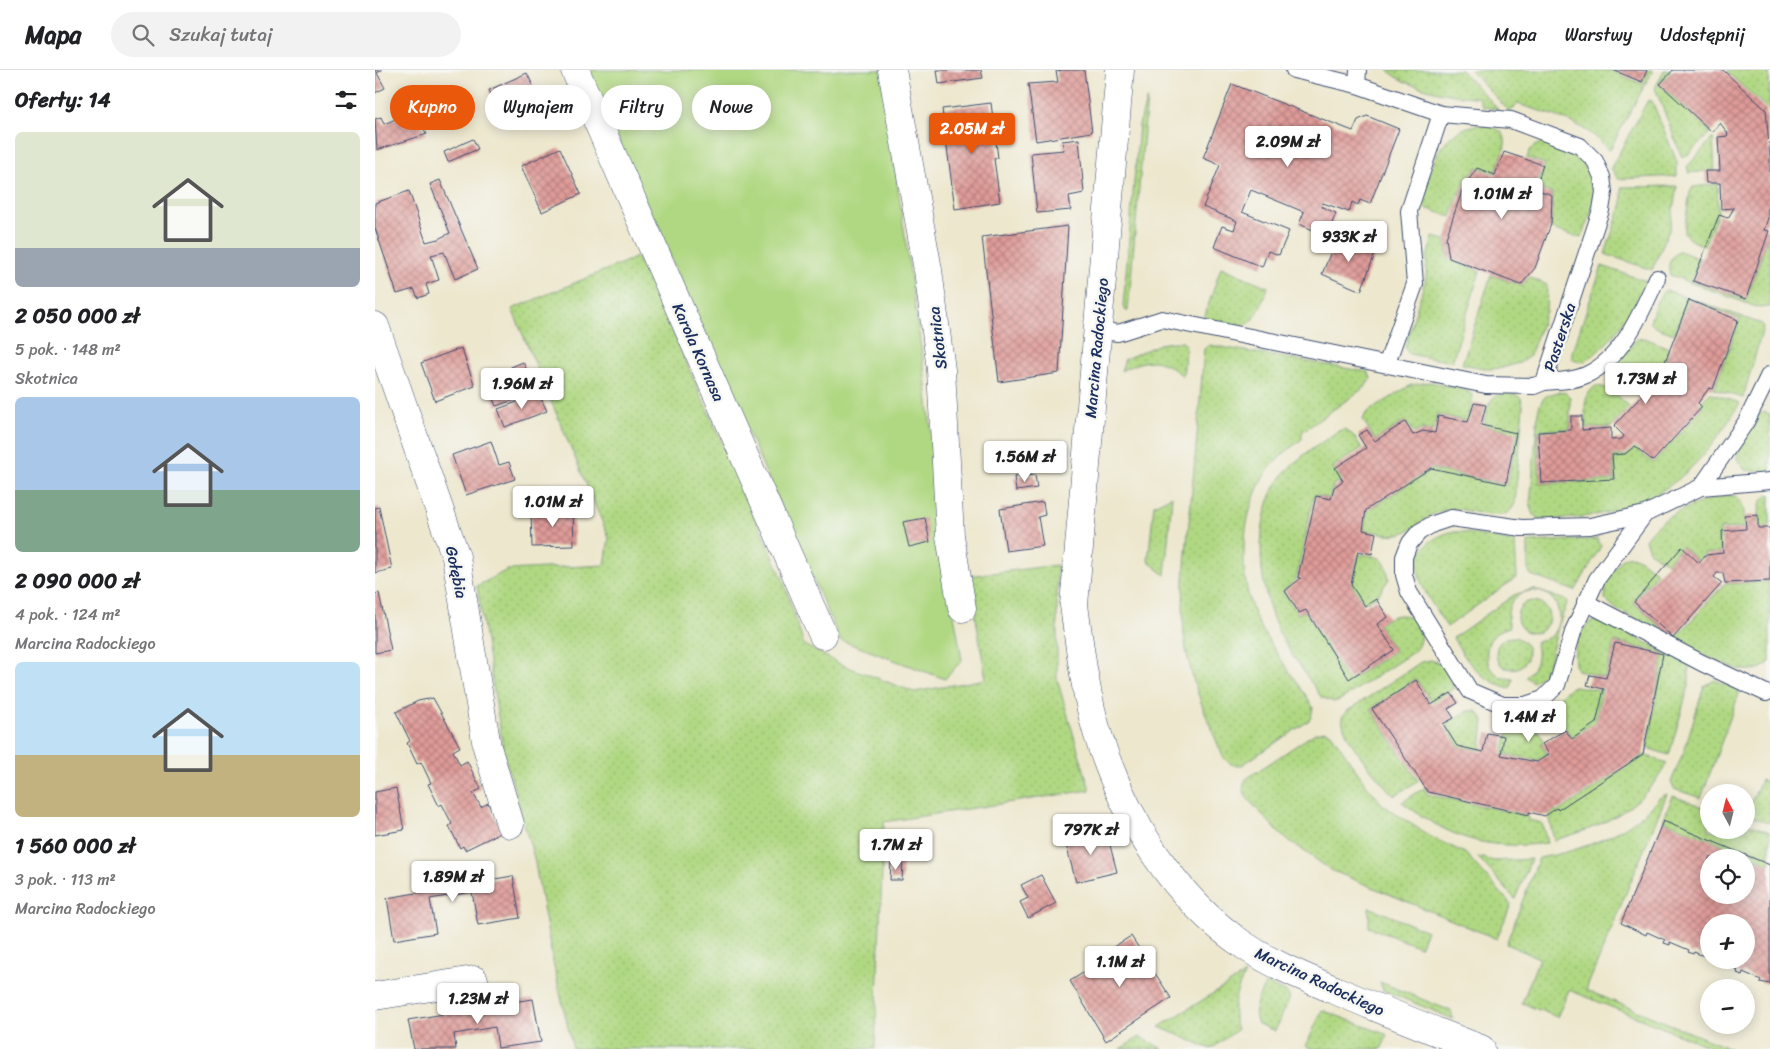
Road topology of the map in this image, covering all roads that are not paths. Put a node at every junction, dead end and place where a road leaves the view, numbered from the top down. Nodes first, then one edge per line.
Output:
1 (575, 70) edge
2 (892, 70) edge
3 (1120, 70) edge
4 (1294, 70) edge
5 (1358, 78) edge
6 (1441, 114) junction
7 (1657, 278) dead end
8 (375, 326) edge
9 (1098, 330) junction
10 (1387, 363) junction
11 (1770, 375) edge
12 (1544, 382) junction
13 (1770, 481) edge
14 (1701, 487) junction
15 (1645, 514) junction
16 (1585, 602) junction
17 (962, 608) dead end
18 (823, 635) dead end
19 (1766, 693) dead end
20 (510, 824) dead end
21 (474, 980) dead end
22 (375, 996) edge
23 (1480, 1049) edge

1 - 18 street, Karola Kornasa
2 - 17 street, Skotnica
3 - 9 street, Marcina Radockiego
4 - 5 lane, Pasterska
5 - 6 lane, Pasterska
6 - 10 lane
6 - 12 lane, Pasterska
7 - 12 lane
8 - 20 street, Gołębia
9 - 10 lane, Pasterska
9 - 23 street, Marcina Radockiego
10 - 12 lane, Pasterska
11 - 14 lane
13 - 14 lane
14 - 15 lane
15 - 16 lane
15 - 16 lane
16 - 19 lane
21 - 22 street

